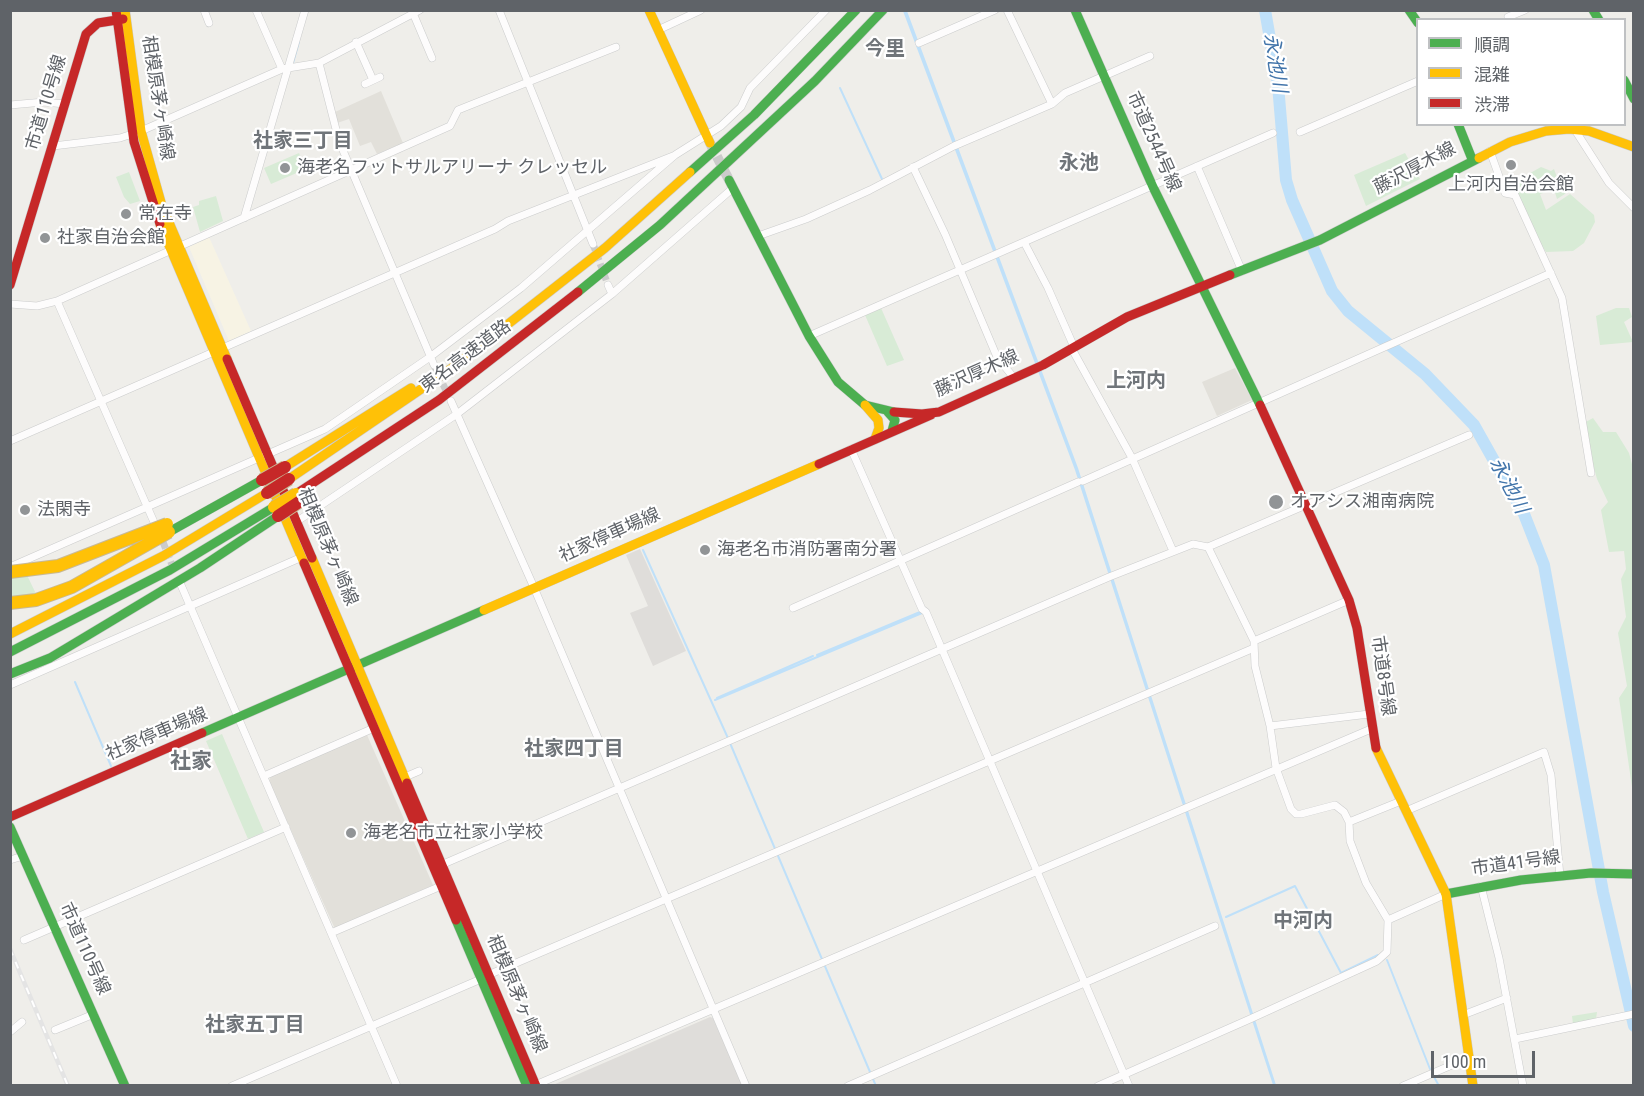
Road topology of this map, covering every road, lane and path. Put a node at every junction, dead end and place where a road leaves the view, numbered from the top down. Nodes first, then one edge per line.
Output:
1 (204, 10) edge
2 (256, 10) edge
3 (305, 10) edge
4 (499, 10) edge
5 (649, 10) edge
6 (701, 10) edge
7 (826, 10) edge
8 (856, 10) edge
9 (884, 10) edge
10 (995, 10) edge
11 (1006, 10) edge
12 (1075, 10) edge
13 (1525, 10) edge
14 (412, 12) edge
15 (121, 15) edge
16 (1508, 16) edge
17 (209, 23) dead end
18 (658, 30) junction
19 (356, 42) junction
20 (920, 43) dead end
21 (616, 47) dead end
22 (1150, 56) dead end
23 (432, 58) dead end
24 (319, 63) junction
25 (286, 68) junction
26 (1104, 76) junction
27 (527, 82) junction
28 (1416, 82) edge
29 (365, 84) dead end
30 (65, 104) junction
31 (1052, 104) junction
32 (10, 105) edge
33 (1459, 126) edge
34 (1571, 128) edge
35 (1300, 132) dead end
36 (137, 133) junction
37 (1273, 133) dead end
38 (712, 142) junction
39 (53, 146) junction
40 (1634, 147) edge
41 (1490, 151) junction
42 (675, 155) junction
43 (1472, 159) junction
44 (1197, 166) junction
45 (913, 167) junction
46 (351, 170) junction
47 (731, 184) joint
48 (1153, 187) junction
49 (573, 195) junction
50 (1634, 208) edge
51 (244, 218) junction
52 (588, 233) junction
53 (758, 236) junction
54 (1024, 242) junction
55 (593, 244) tunnel mouth
56 (176, 249) junction
57 (961, 269) junction
58 (1242, 271) junction
59 (393, 273) junction
60 (1551, 273) junction
61 (10, 285) edge
62 (608, 285) tunnel mouth
63 (1202, 286) junction
64 (612, 294) junction
65 (57, 301) junction
66 (10, 304) edge
67 (507, 326) junction
68 (808, 336) junction
69 (1073, 348) junction
70 (219, 350) junction
71 (430, 357) junction
72 (434, 365) tunnel mouth
73 (1014, 378) junction
74 (101, 401) junction
75 (451, 401) tunnel mouth
76 (1259, 402) junction
77 (865, 405) junction
78 (886, 411) junction
79 (939, 411) junction
80 (457, 414) junction
81 (892, 431) junction
82 (1469, 435) dead end
83 (875, 439) junction
84 (10, 441) edge
85 (851, 449) junction
86 (264, 456) junction
87 (1132, 458) junction
88 (1591, 473) dead end
89 (1307, 504) junction
90 (147, 507) junction
91 (276, 512) junction
92 (296, 522) junction
93 (166, 533) junction
94 (1208, 547) junction
95 (1173, 551) junction
96 (302, 556) junction
97 (901, 560) junction
98 (10, 567) edge
99 (10, 572) edge
100 (181, 585) dead end
101 (534, 589) junction
102 (1349, 600) junction
103 (10, 603) edge
104 (190, 606) junction
105 (793, 608) dead end
106 (10, 634) edge
107 (1254, 644) junction
108 (941, 648) junction
109 (10, 652) edge
110 (354, 668) junction
111 (10, 674) edge
112 (10, 685) edge
113 (1369, 714) junction
114 (239, 718) junction
115 (1270, 726) junction
116 (374, 728) junction
117 (1371, 729) junction
118 (989, 759) junction
119 (1276, 768) junction
120 (419, 771) dead end
121 (264, 776) junction
122 (405, 777) junction
123 (620, 788) junction
124 (1403, 806) junction
125 (10, 817) edge
126 (1349, 822) junction
127 (10, 827) edge
128 (286, 827) junction
129 (17, 858) edge
130 (441, 865) junction
131 (1037, 869) junction
132 (1634, 874) edge
133 (1560, 876) junction
134 (441, 886) junction
135 (1481, 886) junction
136 (1446, 894) junction
137 (666, 898) junction
138 (1388, 920) junction
139 (1215, 926) dead end
140 (55, 927) junction
141 (331, 933) junction
142 (24, 940) dead end
143 (484, 977) junction
144 (1085, 983) junction
145 (1507, 998) junction
146 (712, 1009) junction
147 (94, 1014) junction
148 (1634, 1014) edge
149 (1462, 1015) junction
150 (22, 1022) dead end
151 (371, 1026) junction
152 (55, 1030) dead end
153 (10, 1032) edge
154 (1515, 1039) junction
155 (1468, 1058) junction
156 (1124, 1074) junction
157 (533, 1085) edge
158 (125, 1086) edge
159 (232, 1086) edge
160 (397, 1086) edge
161 (746, 1086) edge
162 (848, 1086) edge
163 (1098, 1086) edge
164 (1129, 1086) edge
165 (1403, 1086) edge
166 (1473, 1086) edge
167 (1523, 1086) edge

1 - 17 street
2 - 25 street
3 - 25 street
4 - 27 street
5 - 18 main road
6 - 18 street
7 - 38 street
8 - 38 main road, 東名高速道路
9 - 91 main road, 東名高速道路, bridge
10 - 20 street
11 - 31 street
12 - 26 main road, 市道2544号線
13 - 16 street
14 - 19 street
14 - 23 street
15 - 30 main road, 市道110号線
15 - 36 main road, 相模原茅ヶ崎線
18 - 38 main road
19 - 24 street
19 - 29 street
21 - 27 street
22 - 26 street
24 - 25 street
24 - 46 street
25 - 36 street
25 - 51 street
26 - 31 street
26 - 48 main road, 市道2544号線
27 - 46 street
27 - 49 street
28 - 35 street
30 - 32 street
30 - 39 main road, 市道110号線
31 - 45 street
33 - 43 main road
34 - 40 main road, 藤沢厚木線
34 - 41 main road, 藤沢厚木線
34 - 50 street
36 - 39 street
36 - 56 main road, 相模原茅ヶ崎線
37 - 44 street
38 - 42 street
38 - 67 main road, 東名高速道路
39 - 61 main road, 市道110号線
41 - 43 main road, 藤沢厚木線
41 - 60 street
42 - 49 street
42 - 52 street
43 - 58 main road, 藤沢厚木線
44 - 48 street
44 - 58 street
45 - 53 street
45 - 57 street
46 - 51 street
46 - 59 street
47 - 53 main road, 藤沢厚木線
47 - 64 street
48 - 54 street
48 - 63 main road, 市道2544号線
49 - 52 street
49 - 59 street
51 - 56 street
52 - 55 street
52 - 71 street
53 - 68 main road, 藤沢厚木線
54 - 57 street
54 - 69 street
56 - 65 street
56 - 70 main road, 相模原茅ヶ崎線
57 - 68 street
57 - 73 street
58 - 63 main road, 藤沢厚木線
59 - 70 street
59 - 71 street
60 - 76 street
60 - 88 street
62 - 64 street
63 - 69 main road, 藤沢厚木線
63 - 76 main road, 市道8号線
64 - 80 street
65 - 66 street
65 - 74 street
67 - 93 main road, bridge
67 - 106 main road, 東名高速道路, bridge
68 - 77 main road, 藤沢厚木線
69 - 73 main road, 藤沢厚木線
69 - 87 street
70 - 74 street
70 - 86 main road, 相模原茅ヶ崎線
71 - 72 street
71 - 86 street
73 - 79 main road, 藤沢厚木線
74 - 84 street
74 - 90 street
75 - 80 street
76 - 87 street
76 - 89 main road, 市道8号線
77 - 78 main road, 藤沢厚木線
77 - 83 main road
78 - 79 main road, 藤沢厚木線
78 - 81 main road
79 - 81 main road, 社家停車場線
80 - 92 street
80 - 101 street
81 - 83 main road, 社家停車場線
82 - 89 street
83 - 85 main road, 社家停車場線
85 - 97 street
85 - 101 main road, 社家停車場線
86 - 90 street
86 - 92 main road, 相模原茅ヶ崎線
86 - 96 main road, 相模原茅ヶ崎線
87 - 95 street
87 - 97 street
89 - 94 street
89 - 102 main road, 市道8号線
90 - 93 street
90 - 98 street
91 - 109 main road, 東名高速道路
91 - 111 main road
92 - 110 main road, 相模原茅ヶ崎線
93 - 99 main road, bridge
93 - 103 main road, bridge
94 - 95 street
94 - 107 street
95 - 108 street
96 - 104 street
96 - 110 main road, 相模原茅ヶ崎線
97 - 105 street
97 - 108 street
100 - 104 street
101 - 110 main road, 社家停車場線
101 - 123 street
102 - 107 street
102 - 113 main road, 市道8号線
104 - 112 street
104 - 114 street
107 - 115 street
107 - 118 street
108 - 118 street
108 - 123 street
110 - 114 main road, 社家停車場線
110 - 116 main road, 相模原茅ヶ崎線
110 - 122 main road, 相模原茅ヶ崎線
113 - 115 street
113 - 117 main road, 市道8号線
114 - 121 street
114 - 125 main road, 社家停車場線
115 - 119 street
116 - 121 street
116 - 134 main road, 相模原茅ヶ崎線
117 - 119 street
117 - 124 main road, 市道8号線
118 - 131 street
118 - 137 street
119 - 126 street
119 - 131 street
120 - 122 street
121 - 128 street
122 - 130 main road, 相模原茅ヶ崎線
123 - 130 street
123 - 137 street
124 - 126 street
124 - 133 street
124 - 136 main road, 市道8号線
126 - 138 street
127 - 129 main road, 市道110号線
128 - 140 street
128 - 141 street
129 - 140 main road, 市道110号線
130 - 143 main road, 相模原茅ヶ崎線
131 - 144 street
131 - 146 street
132 - 133 main road, 市道41号線
133 - 135 main road, 市道41号線
134 - 141 street
134 - 143 main road, 相模原茅ヶ崎線
135 - 136 main road, 市道41号線
135 - 145 street
136 - 138 street
136 - 149 main road, 市道8号線
137 - 143 street
137 - 146 street
138 - 156 street
139 - 144 street
140 - 142 street
140 - 147 main road, 市道110号線
141 - 151 street
143 - 151 street
143 - 157 main road, 相模原茅ヶ崎線
144 - 156 street
144 - 162 street
145 - 149 street
145 - 154 street
146 - 157 street
146 - 161 street
147 - 152 street
147 - 158 main road, 市道110号線
148 - 154 street
149 - 155 main road, 市道8号線
150 - 153 street
151 - 159 street
151 - 160 street
154 - 167 street
155 - 165 street
155 - 166 main road, 市道8号線
156 - 163 street
156 - 164 street

